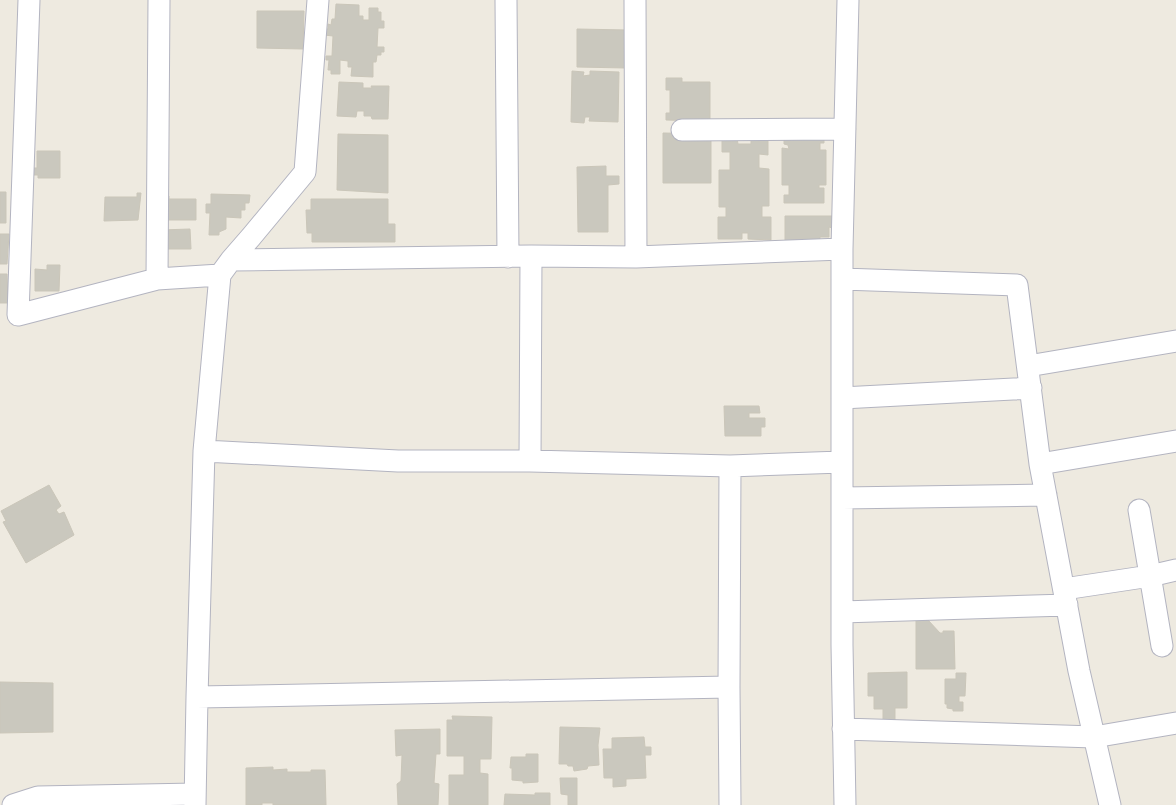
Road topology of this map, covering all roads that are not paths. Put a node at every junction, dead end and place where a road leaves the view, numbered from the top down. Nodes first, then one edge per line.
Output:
1 (29, 0) edge
2 (159, 0) edge
3 (318, 0) edge
4 (506, 0) edge
5 (635, 0) edge
6 (848, 0) edge
7 (845, 129) junction
8 (682, 130) dead end
9 (842, 249) junction
10 (530, 256) junction
11 (508, 257) junction
12 (636, 257) junction
13 (226, 268) junction
14 (157, 279) junction
15 (842, 279) junction
16 (1176, 341) edge
17 (1028, 366) junction
18 (1030, 388) junction
19 (842, 398) junction
20 (1176, 440) edge
21 (204, 450) junction
22 (530, 462) junction
23 (842, 462) junction
24 (1040, 464) junction
25 (730, 466) junction
26 (1046, 495) junction
27 (842, 498) junction
28 (1139, 510) dead end
29 (1176, 570) edge
30 (1150, 576) junction
31 (1065, 597) junction
32 (842, 612) junction
33 (1162, 646) dead end
34 (729, 687) junction
35 (197, 697) junction
36 (1176, 723) edge
37 (843, 729) junction
38 (1094, 737) junction
39 (195, 800) edge
40 (13, 805) edge
41 (730, 805) edge
42 (845, 805) edge
43 (1110, 805) edge

1 - 14 street
2 - 14 street
3 - 13 street
4 - 11 street
5 - 12 street
6 - 7 street
7 - 8 street
7 - 9 street
9 - 12 street
9 - 15 street
10 - 11 street
10 - 12 street
10 - 22 street
11 - 13 street
13 - 14 street
13 - 21 street
15 - 17 street
15 - 19 street
16 - 17 street
17 - 18 street
18 - 19 street
18 - 24 street
19 - 23 street
20 - 24 street
21 - 22 street
21 - 35 street
22 - 25 street
23 - 25 street
23 - 27 street
24 - 26 street
25 - 34 street
26 - 27 street
26 - 31 street
27 - 32 street
28 - 30 street
29 - 30 street
30 - 31 street
30 - 33 street
31 - 32 street
31 - 38 street
32 - 37 street
34 - 35 street
34 - 41 street
35 - 39 street
36 - 38 street
37 - 38 street
37 - 42 street
38 - 43 street
39 - 40 street

